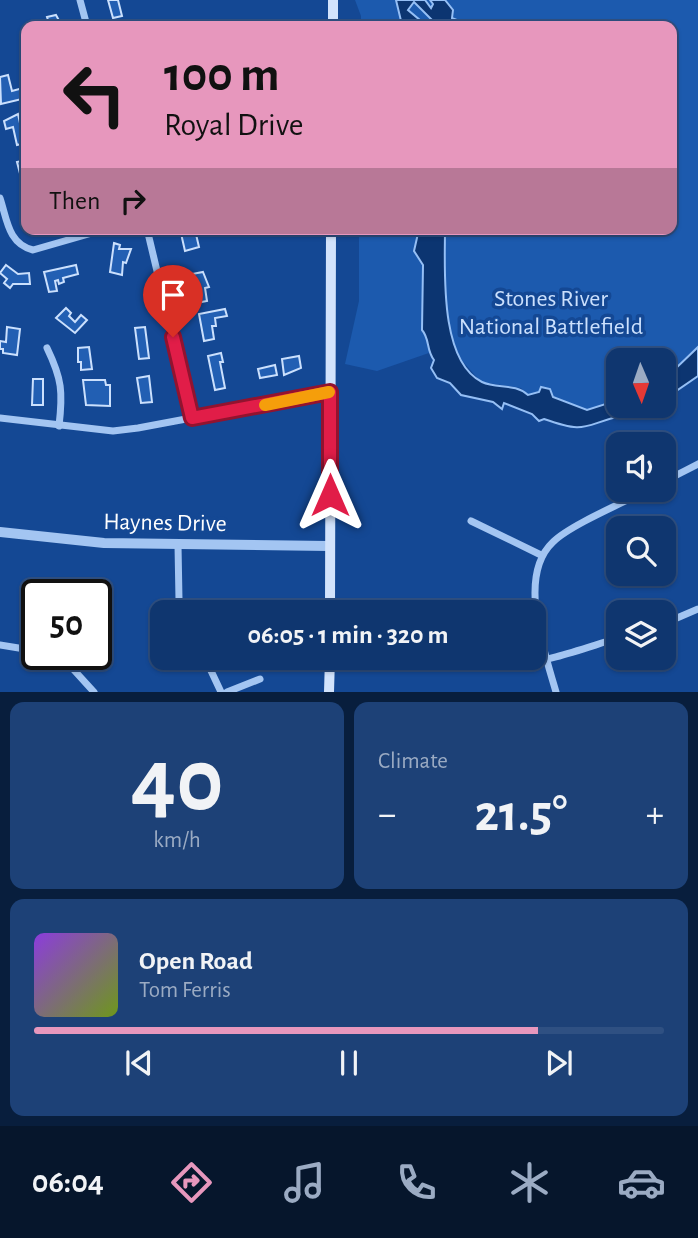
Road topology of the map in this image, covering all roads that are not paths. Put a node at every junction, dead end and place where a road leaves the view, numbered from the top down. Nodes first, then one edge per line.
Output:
1 (80, 0) edge
2 (86, 21) edge
3 (0, 198) edge
4 (85, 235) edge
5 (148, 235) edge
6 (331, 235) edge
7 (47, 348) dead end
8 (330, 392) junction
9 (0, 418) edge
10 (192, 418) junction
11 (59, 426) junction
12 (698, 464) edge
13 (676, 475) edge
14 (625, 502) edge
15 (471, 521) dead end
16 (0, 532) edge
17 (178, 545) junction
18 (329, 546) junction
19 (541, 555) junction
20 (179, 600) edge
21 (330, 600) edge
22 (698, 609) edge
23 (676, 618) edge
24 (606, 642) edge
25 (0, 645) edge
26 (21, 648) edge
27 (547, 660) junction
28 (73, 670) edge
29 (211, 670) edge
30 (331, 670) edge
31 (260, 679) dead end
32 (94, 692) edge
33 (222, 692) edge
34 (228, 692) edge
35 (329, 692) edge
36 (556, 692) edge

1 - 2 street
3 - 4 street
5 - 10 street
6 - 8 main road
7 - 11 street
8 - 10 street
8 - 18 main road
9 - 11 street
10 - 11 street
12 - 13 street
14 - 19 street
15 - 19 street
16 - 17 street, Haynes Drive
17 - 18 street, Haynes Drive
17 - 20 street
18 - 21 main road
19 - 27 street
22 - 23 street
24 - 27 street
25 - 26 street
27 - 36 street
28 - 32 street
29 - 33 street
30 - 35 main road
31 - 34 street

